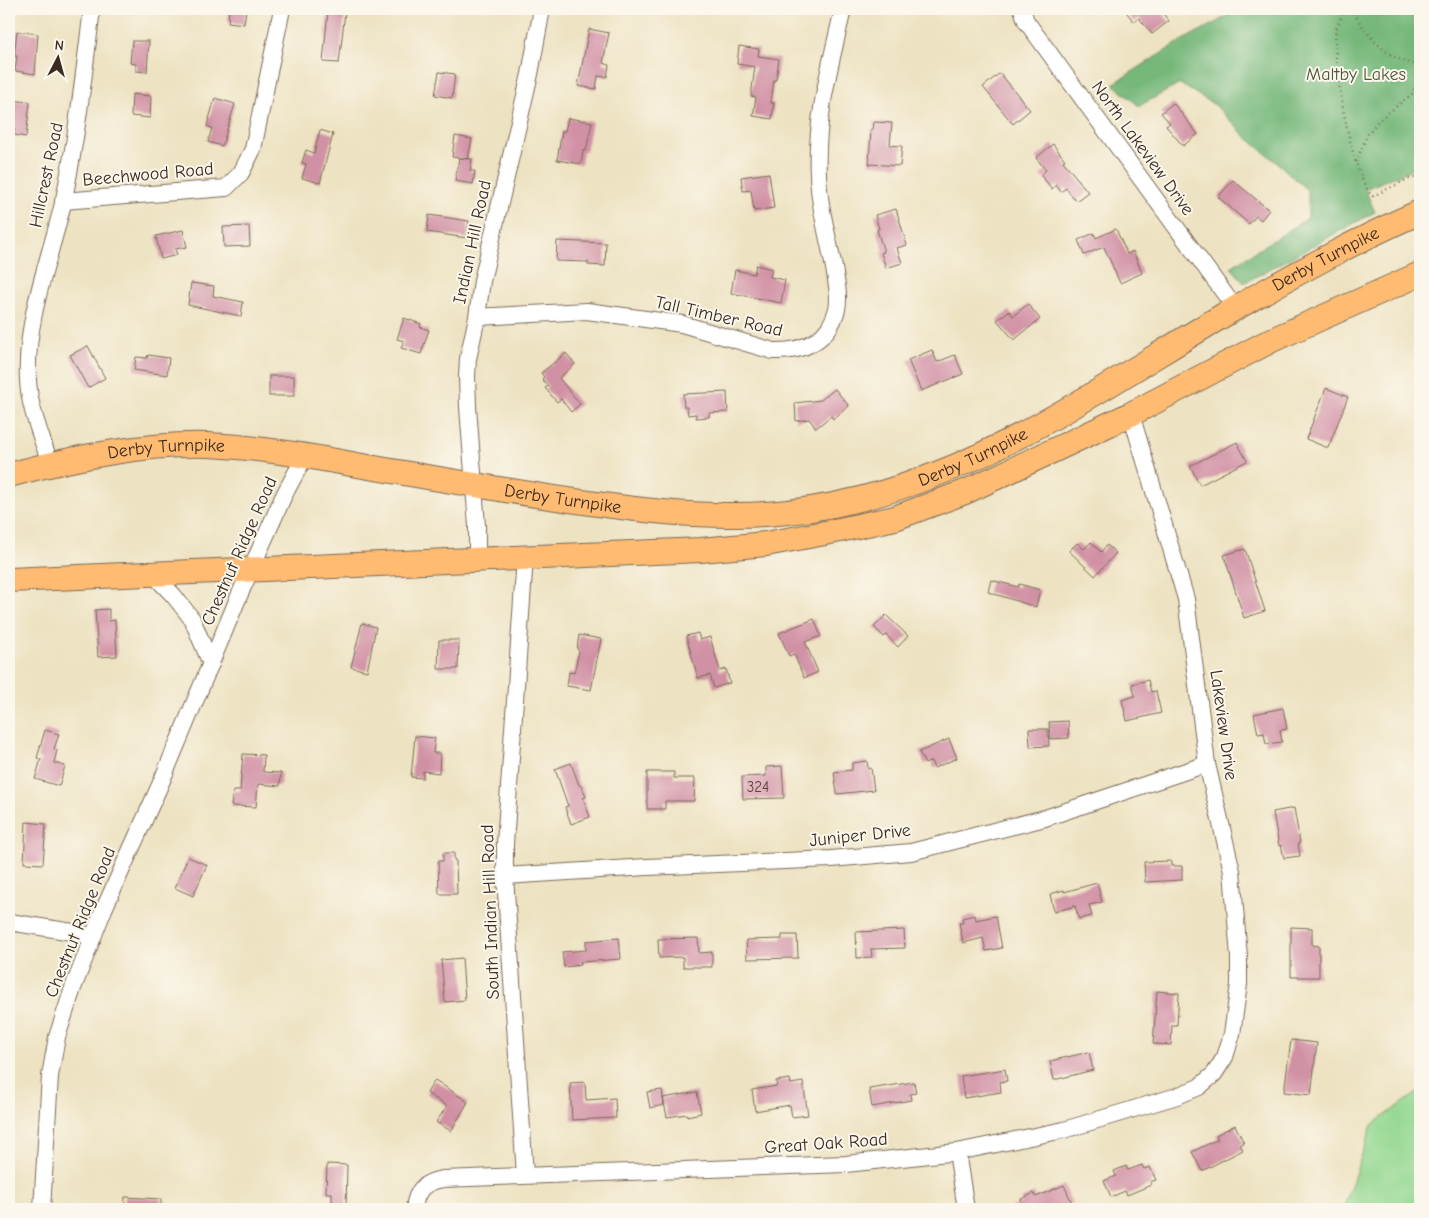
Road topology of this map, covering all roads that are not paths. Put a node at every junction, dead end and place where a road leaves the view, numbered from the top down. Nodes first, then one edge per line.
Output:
1 (92, 9) edge
2 (282, 9) edge
3 (542, 9) edge
4 (843, 9) edge
5 (1022, 9) edge
6 (63, 201) junction
7 (1420, 212) edge
8 (1420, 274) edge
9 (1235, 308) junction
10 (477, 317) junction
11 (1131, 414) junction
12 (305, 456) junction
13 (50, 464) junction
14 (9, 475) edge
15 (474, 485) junction
16 (525, 557) junction
17 (478, 559) junction
18 (251, 570) junction
19 (154, 575) junction
20 (9, 580) edge
21 (211, 664) junction
22 (1207, 764) junction
23 (505, 876) junction
24 (9, 922) edge
25 (92, 937) junction
26 (1228, 1048) joint
27 (957, 1152) junction
28 (525, 1176) junction
29 (42, 1209) edge
30 (414, 1209) edge
31 (966, 1209) edge

1 - 6 street, Hillcrest Road
2 - 6 street, Beechwood Road
3 - 10 street, Indian Hill Road
4 - 10 street, Tall Timber Road
5 - 9 street, North Lakeview Drive
6 - 13 street, Hillcrest Road
7 - 9 highway, Derby Turnpike
8 - 11 highway, Derby Turnpike
9 - 15 highway, Derby Turnpike
10 - 15 street, Indian Hill Road
11 - 16 highway, Derby Turnpike
11 - 22 street, Lakeview Drive
12 - 13 highway, Derby Turnpike
12 - 15 highway, Derby Turnpike
12 - 18 street, Chestnut Ridge Road
13 - 14 highway, Derby Turnpike
15 - 17 street
16 - 17 highway, Derby Turnpike
16 - 23 street, South Indian Hill Road
17 - 18 highway, Derby Turnpike
18 - 19 highway, Derby Turnpike
18 - 21 street, Chestnut Ridge Road
19 - 20 highway, Derby Turnpike
19 - 21 street, Chestnut Ridge Road
21 - 25 street, Chestnut Ridge Road
22 - 23 street, Juniper Drive
22 - 26 street, Lakeview Drive
23 - 28 street, South Indian Hill Road
24 - 25 street
25 - 29 street, Chestnut Ridge Road
26 - 27 street, Great Oak Road
27 - 28 street, Great Oak Road
27 - 31 street
28 - 30 street, Great Oak Road

